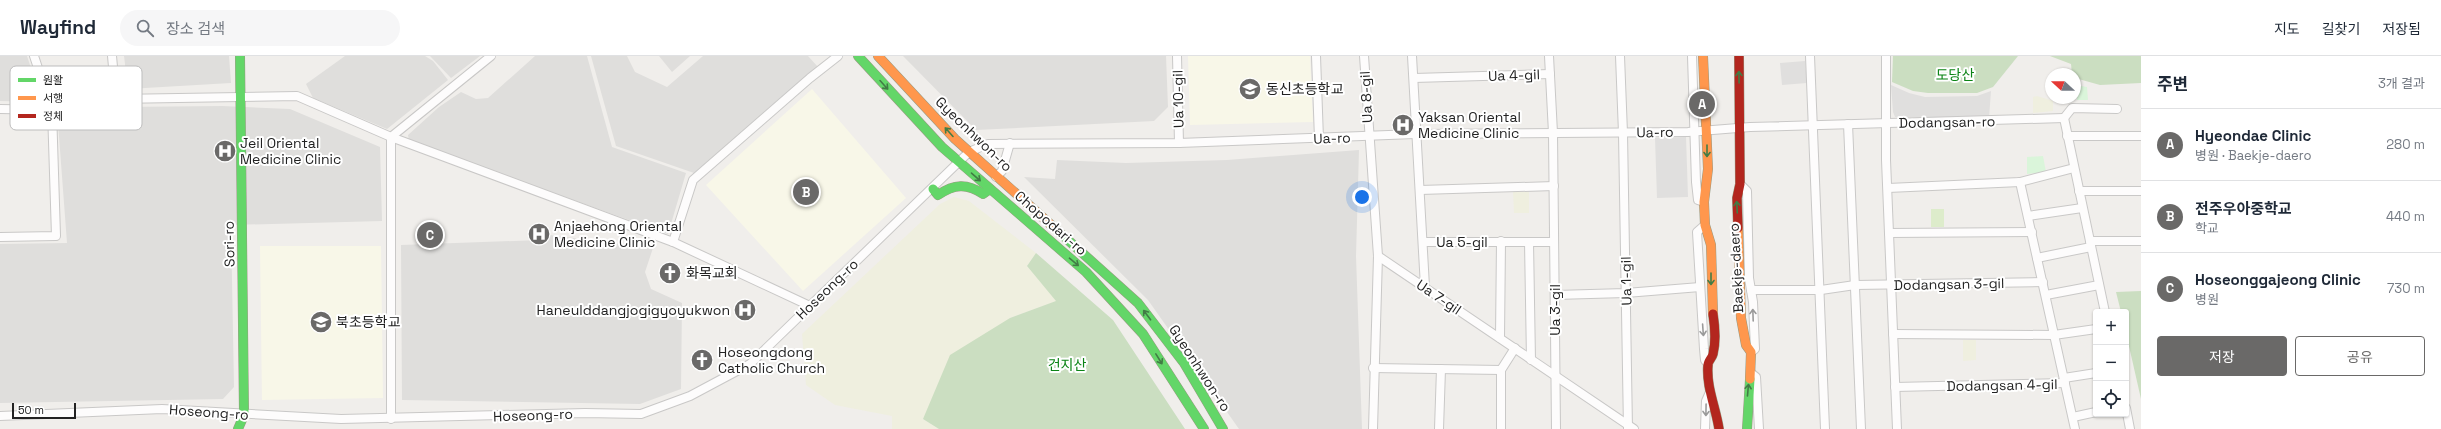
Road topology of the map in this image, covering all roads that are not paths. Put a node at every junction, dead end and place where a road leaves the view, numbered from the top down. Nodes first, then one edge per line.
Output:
1 (34, 56) edge
2 (112, 56) edge
3 (240, 56) edge
4 (491, 56) edge
5 (838, 56) edge
6 (858, 56) edge
7 (878, 56) edge
8 (1177, 56) edge
9 (1316, 56) edge
10 (1364, 56) edge
11 (1412, 56) edge
12 (1549, 56) edge
13 (1620, 56) edge
14 (1692, 56) edge
15 (1703, 56) edge
16 (1739, 56) edge
17 (1810, 56) edge
18 (1886, 56) edge
19 (37, 66) edge
20 (113, 66) edge
21 (1550, 74) junction
22 (1414, 78) junction
23 (241, 98) junction
24 (142, 99) edge
25 (2117, 108) dead end
26 (0, 109) edge
27 (10, 109) edge
28 (2064, 118) junction
29 (1886, 123) junction
30 (1848, 124) junction
31 (1812, 126) junction
32 (1740, 128) junction
33 (53, 130) edge
34 (1707, 130) junction
35 (1695, 131) junction
36 (1553, 133) junction
37 (1623, 133) junction
38 (1415, 134) junction
39 (2067, 136) junction
40 (2141, 136) edge
41 (1369, 137) junction
42 (391, 138) junction
43 (1318, 139) junction
44 (1010, 143) junction
45 (1179, 143) junction
46 (969, 152) junction
47 (959, 162) junction
48 (2074, 168) junction
49 (996, 177) junction
50 (2020, 182) junction
51 (1740, 184) junction
52 (1554, 186) junction
53 (1888, 188) junction
54 (933, 189) junction
55 (990, 189) junction
56 (1420, 190) junction
57 (2079, 191) junction
58 (2141, 191) edge
59 (1704, 202) junction
60 (2082, 208) junction
61 (2028, 216) junction
62 (1705, 225) junction
63 (2032, 232) junction
64 (1889, 233) junction
65 (0, 237) edge
66 (1500, 241) junction
67 (2141, 241) edge
68 (673, 242) junction
69 (1422, 242) junction
70 (1529, 242) junction
71 (1554, 242) junction
72 (2090, 244) junction
73 (1378, 256) junction
74 (2038, 258) junction
75 (2043, 282) junction
76 (1855, 285) junction
77 (1891, 285) junction
78 (2099, 285) junction
79 (1425, 287) junction
80 (1700, 287) junction
81 (1751, 290) junction
82 (1821, 290) junction
83 (1626, 293) junction
84 (1555, 295) junction
85 (2046, 295) junction
86 (810, 306) junction
87 (2104, 309) edge
88 (2093, 329) edge
89 (1893, 334) junction
90 (2054, 335) junction
91 (1500, 338) junction
92 (1515, 348) junction
93 (1750, 352) junction
94 (1531, 360) junction
95 (1708, 364) junction
96 (1373, 368) junction
97 (1440, 369) junction
98 (1501, 370) junction
99 (1751, 373) junction
100 (2093, 374) edge
101 (1555, 378) junction
102 (2065, 381) junction
103 (1895, 387) junction
104 (1710, 392) junction
105 (2093, 413) edge
106 (244, 415) junction
107 (0, 416) edge
108 (2073, 417) junction
109 (2128, 417) edge
110 (391, 419) junction
111 (1630, 428) edge
112 (238, 429) edge
113 (1204, 429) edge
114 (1223, 429) edge
115 (1373, 429) edge
116 (1440, 429) edge
117 (1502, 429) edge
118 (1556, 429) edge
119 (1705, 429) edge
120 (1719, 429) edge
121 (1747, 429) edge
122 (1759, 429) edge
123 (1826, 429) edge
124 (1861, 429) edge
125 (1897, 429) edge
126 (2075, 429) edge
127 (2130, 429) edge

1 - 19 street
2 - 20 street
3 - 23 street, Sori-ro
4 - 42 street
5 - 68 street
6 -> 47 street, Chopodari-ro
46 -> 7 street, Gyeonhwon-ro
8 - 45 street, Ua 10-gil
9 - 43 street
10 - 41 street, Ua 8-gil
11 - 22 street, Ua 5-gil
12 - 21 street, Ua 4-gil
13 - 37 street, Ua 1-gil
14 - 35 street, Baekje-daero
15 - 34 street, Baekje-daero
32 -> 16 street, Baekje-daero
17 - 31 street
18 - 29 street
21 - 22 street, Ua 4-gil
21 - 36 street, Ua 4-gil
22 - 38 street, Ua 5-gil
23 - 24 street
23 - 42 street
23 - 106 street, Sori-ro
25 - 28 street
26 - 27 street
28 - 29 street, Dodangsan-ro
28 - 39 street
29 - 30 street, Dodangsan-ro
29 - 53 street
30 - 31 street, Dodangsan-ro
30 - 76 street
31 - 32 street, Dodangsan-ro
31 - 82 street
32 - 34 street, Dodangsan-ro
32 - 51 street, Baekje-daero
33 - 65 street
34 - 35 street, Ua-ro
34 -> 59 street, Baekje-daero
35 - 37 street, Ua-ro
35 - 59 street, Baekje-daero
36 - 37 street, Ua-ro
36 - 38 street, Ua-ro
36 - 52 street, Ua 3-gil
37 - 83 street, Ua 1-gil
38 - 41 street, Ua-ro
38 - 56 street, Ua 5-gil
39 - 40 street
39 - 48 street
41 - 43 street, Ua-ro
41 - 73 street
42 - 68 street
42 - 110 street
43 - 45 street, Ua-ro
44 - 45 street, Ua-ro
44 - 46 street, Ua-ro
44 - 49 street
46 - 47 street, Hoseong-ro
46 - 49 street, Gyeonhwon-ro
47 - 54 street, Hoseong-ro
47 -> 55 street, Chopodari-ro
48 - 50 street
48 - 57 street
114 -> 49 street, Gyeonhwon-ro
50 - 53 street
50 - 61 street, Dodangsan 4-gil
51 - 81 street, Baekje-daero
93 -> 51 street, Baekje-daero
52 - 56 street
52 - 71 street, Ua 3-gil
53 - 64 street
54 - 55 street
54 - 86 street, Hoseong-ro
55 -> 113 street, Chopodari-ro
56 - 69 street, Ua 5-gil
57 - 58 street
57 - 60 street
59 - 62 street, Baekje-daero
60 - 61 street
60 - 72 street
61 - 63 street, Dodangsan 4-gil
62 - 80 street, Baekje-daero
62 -> 95 street, Baekje-daero
63 - 64 street
63 - 74 street, Dodangsan 4-gil
64 - 77 street
66 - 69 street, Ua 5-gil
66 - 70 street
66 - 91 street
67 - 72 street
68 - 86 street
69 - 79 street, Ua 5-gil
70 - 71 street
70 - 94 street, Ua 3-gil
71 - 84 street, Ua 3-gil
72 - 74 street
72 - 78 street
73 - 79 street, Ua 7-gil
73 - 96 street
74 - 75 street, Dodangsan 4-gil
75 - 77 street, Dodangsan 3-gil
75 - 85 street, Dodangsan 4-gil
76 - 77 street, Dodangsan 3-gil
76 - 82 street, Dodangsan 3-gil
76 - 124 street
77 - 89 street
78 - 85 street
78 - 87 street
79 - 91 street, Ua 7-gil
80 - 83 street
80 -> 95 street, Baekje-daero
81 - 82 street, Dodangsan 3-gil
93 -> 81 street, Baekje-daero
82 - 123 street
83 - 84 street
83 - 111 street, Ua 1-gil
84 - 101 street, Ua 3-gil
85 - 90 street, Dodangsan 4-gil
86 - 110 street, Hoseong-ro
88 - 90 street
89 - 90 street
89 - 103 street
90 - 102 street, Dodangsan 4-gil
91 - 92 street, Ua 7-gil
92 - 94 street
92 - 98 street
93 - 99 street, Baekje-daero
94 - 101 street
95 - 104 street, Baekje-daero
96 - 97 street
96 - 115 street
97 - 98 street
97 - 116 street
98 - 117 street
121 -> 99 street, Baekje-daero
99 - 122 street, Baekje-daero
100 - 102 street
101 - 111 street
101 - 118 street, Ua 3-gil
102 - 103 street, Dodangsan 4-gil
102 - 108 street
103 - 125 street
104 -> 119 street, Baekje-daero
104 - 120 street, Baekje-daero
105 - 108 street
106 - 107 street, Hoseong-ro
106 - 110 street, Hoseong-ro
106 - 112 street, Sori-ro
108 - 126 street
109 - 127 street

